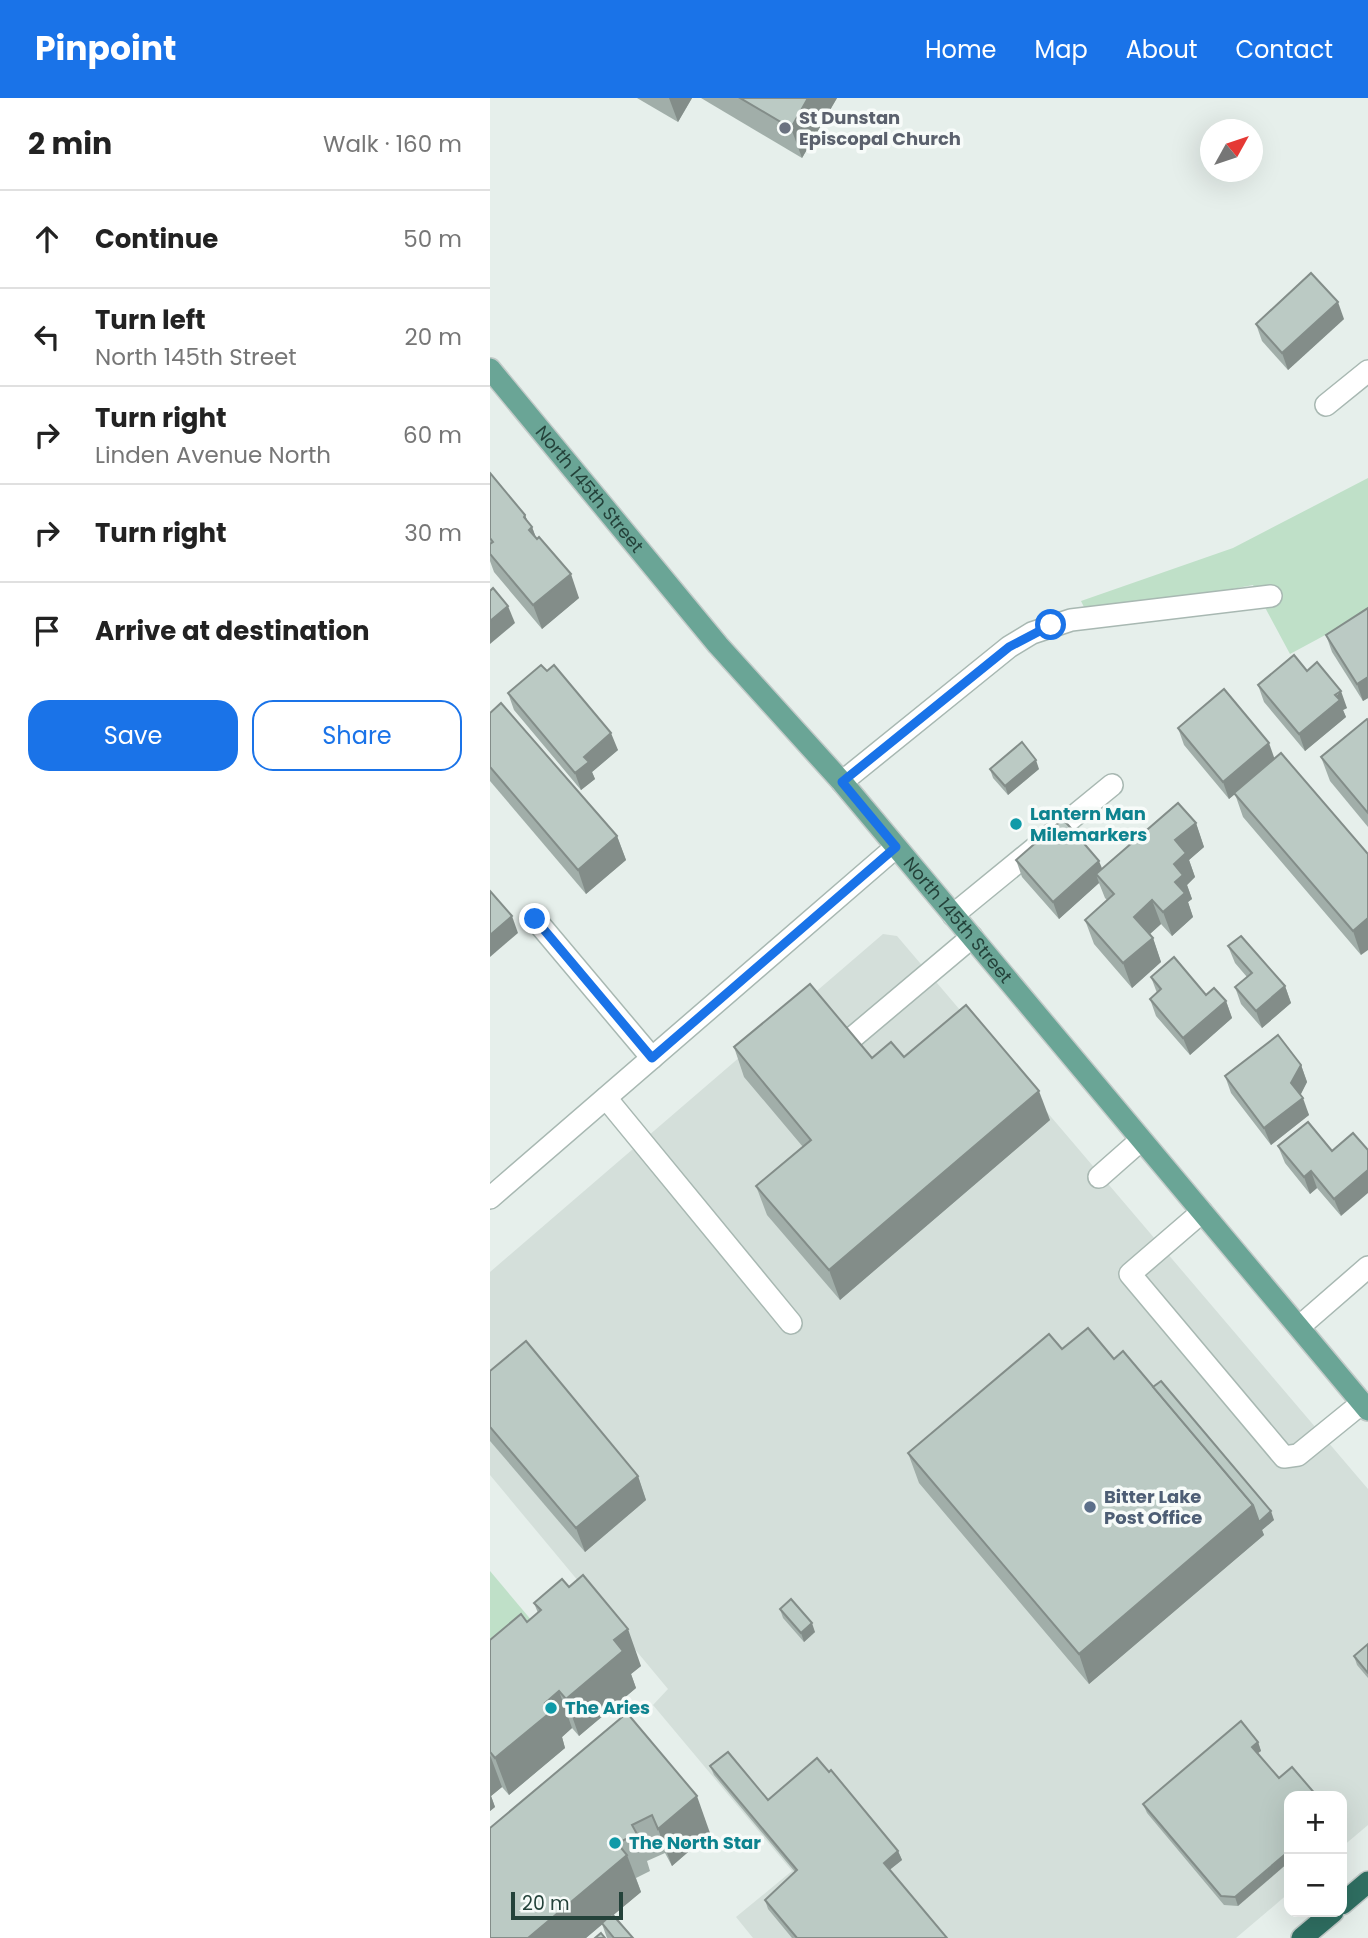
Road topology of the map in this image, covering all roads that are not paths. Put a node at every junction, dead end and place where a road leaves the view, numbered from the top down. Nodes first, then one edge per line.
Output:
1 (490, 369) edge
2 (1368, 371) edge
3 (1325, 405) dead end
4 (1271, 596) dead end
5 (842, 782) junction
6 (1112, 785) dead end
7 (896, 847) junction
8 (953, 915) junction
9 (535, 919) dead end
10 (972, 937) junction
11 (852, 1038) edge
12 (652, 1058) junction
13 (606, 1098) junction
14 (1141, 1140) junction
15 (1099, 1177) dead end
16 (490, 1198) edge
17 (1202, 1212) junction
18 (1368, 1268) edge
19 (791, 1323) dead end
20 (1298, 1327) junction
21 (1365, 1406) edge
22 (1368, 1882) edge
23 (1347, 1900) edge
24 (1327, 1917) edge
25 (1302, 1938) edge

1 - 5 main road, North 145th Street
2 - 3 street
4 - 5 street
5 - 7 main road, North 145th Street
6 - 8 street
7 - 8 main road, North 145th Street
7 - 12 street
8 - 10 main road, North 145th Street
9 - 12 street
10 - 11 street
10 - 14 main road, North 145th Street
12 - 13 street
13 - 16 street
13 - 19 street
14 - 15 street
14 - 17 main road, North 145th Street
17 - 20 main road, North 145th Street
17 - 21 street
18 - 20 street
20 - 21 main road, North 145th Street
22 - 23 highway
24 - 25 highway

